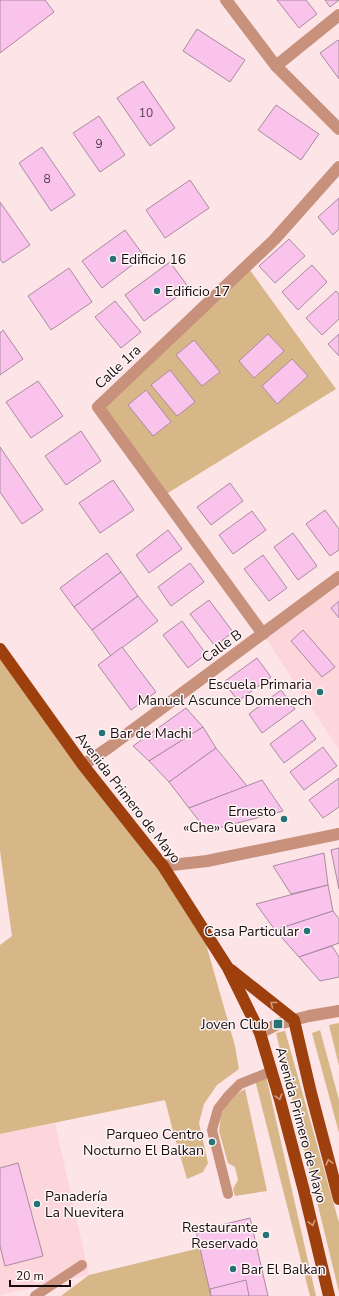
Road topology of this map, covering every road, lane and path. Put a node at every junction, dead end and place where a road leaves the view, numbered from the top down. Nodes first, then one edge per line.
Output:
1 (226, 0) edge
2 (339, 16) edge
3 (276, 66) junction
4 (339, 129) edge
5 (339, 167) edge
6 (339, 577) edge
7 (263, 634) junction
8 (0, 649) edge
9 (83, 765) junction
10 (339, 834) edge
11 (163, 866) junction
12 (228, 968) junction
13 (339, 1012) edge
14 (294, 1020) junction
15 (260, 1033) junction
16 (272, 1071) junction
17 (228, 1194) dead end
18 (339, 1199) edge
19 (82, 1265) dead end
20 (36, 1296) edge
21 (329, 1296) edge

1 - 3 street
2 - 3 street
3 - 4 street
5 - 7 street, Calle 1ra
6 - 7 street, Calle B
7 - 9 street, Calle B
8 - 9 main road, Avenida Primero de Mayo
9 - 11 main road, Avenida Primero de Mayo
10 - 11 street
11 - 12 main road, Avenida Primero de Mayo
14 -> 12 main road, Avenida Primero de Mayo
12 - 15 main road, Avenida Primero de Mayo
13 - 14 street
14 - 15 street
18 -> 14 main road, Avenida Primero de Mayo
15 - 16 main road, Avenida Primero de Mayo
16 - 17 lane
16 -> 21 main road, Avenida Primero de Mayo
19 - 20 lane

